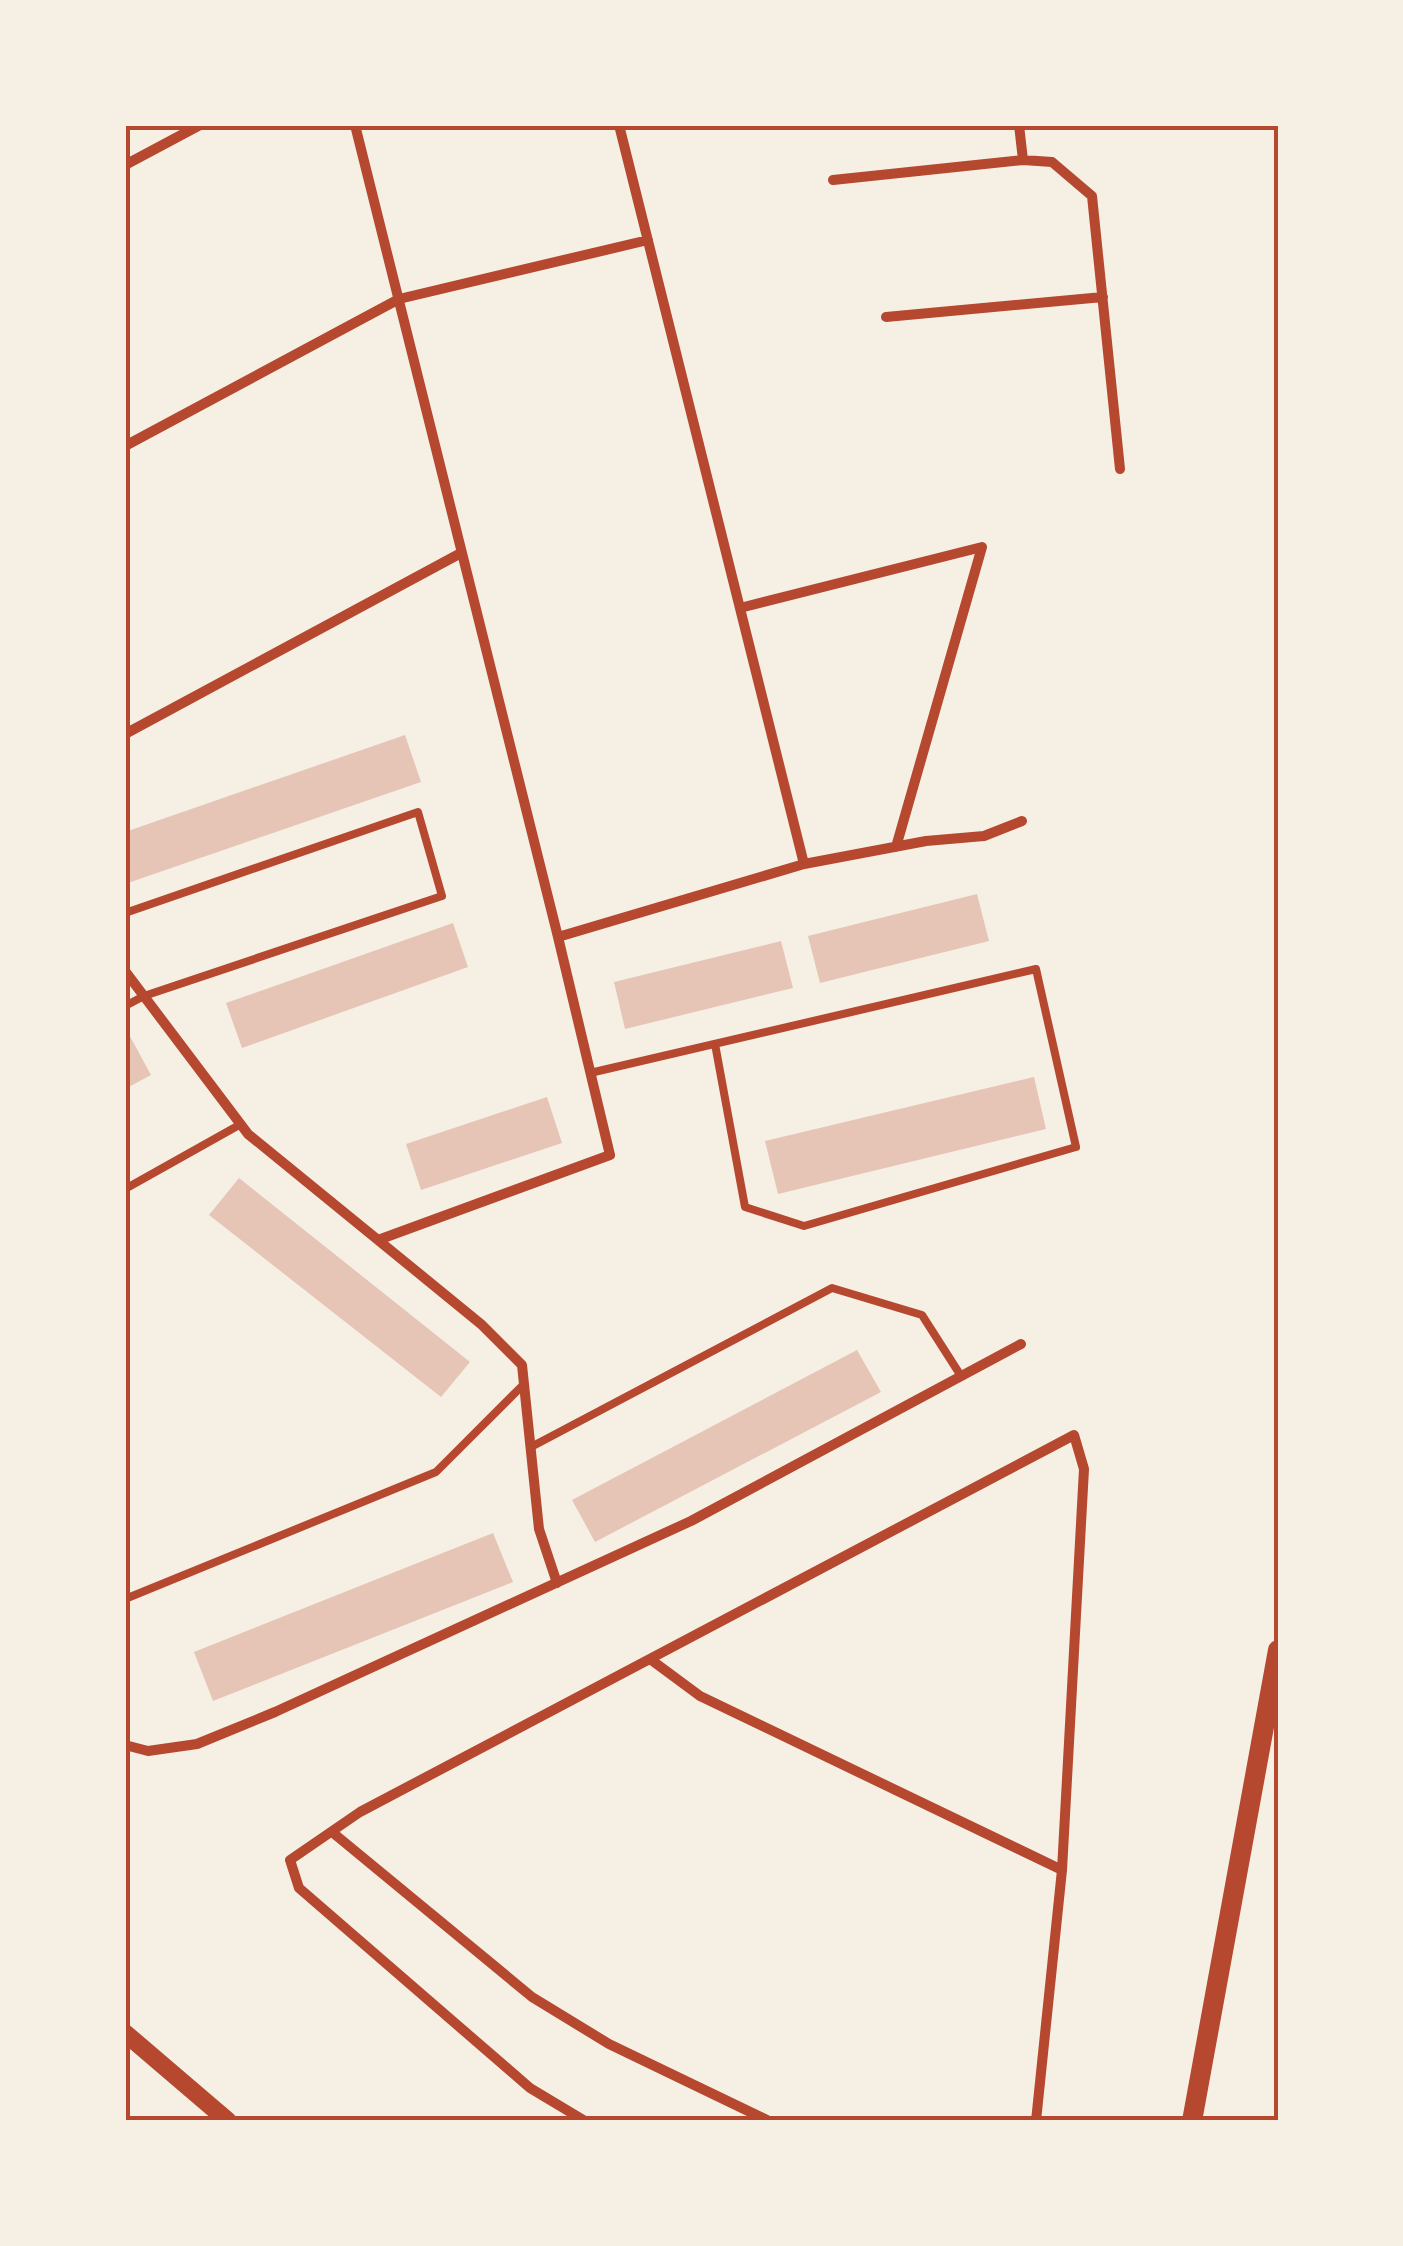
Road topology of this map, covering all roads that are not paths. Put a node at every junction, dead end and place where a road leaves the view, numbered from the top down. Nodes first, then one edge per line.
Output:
1 (200, 125) edge
2 (355, 125) edge
3 (619, 125) edge
4 (1019, 125) edge
5 (1023, 160) junction
6 (125, 165) edge
7 (833, 180) dead end
8 (648, 240) junction
9 (1102, 298) junction
10 (399, 299) junction
11 (886, 317) dead end
12 (125, 446) edge
13 (1120, 469) dead end
14 (461, 554) junction
15 (740, 608) junction
16 (125, 734) edge
17 (1022, 821) dead end
18 (896, 847) junction
19 (804, 864) junction
20 (125, 913) edge
21 (558, 937) junction
22 (125, 971) edge
23 (144, 996) junction
24 (125, 1006) edge
25 (715, 1044) junction
26 (590, 1072) junction
27 (241, 1124) junction
28 (125, 1189) edge
29 (378, 1240) junction
30 (1021, 1344) dead end
31 (961, 1376) junction
32 (524, 1383) junction
33 (531, 1446) junction
34 (557, 1583) junction
35 (125, 1599) edge
36 (1278, 1650) edge
37 (650, 1659) junction
38 (125, 1746) edge
39 (332, 1832) junction
40 (1062, 1870) junction
41 (125, 2033) edge
42 (228, 2121) edge
43 (584, 2121) edge
44 (769, 2121) edge
45 (1036, 2121) edge
46 (1192, 2121) edge

1 - 6 street
2 - 10 street
3 - 8 street
4 - 5 street
5 - 7 street
5 - 9 street
8 - 10 street
8 - 15 street
9 - 11 street
9 - 13 street
10 - 12 street
10 - 14 street
14 - 16 street
14 - 21 street
15 - 18 street
15 - 19 street
17 - 18 street
18 - 19 street
19 - 21 street
20 - 23 lane
21 - 26 street
22 - 23 street
23 - 24 lane
23 - 27 street
25 - 25 lane
25 - 26 lane
26 - 29 street
27 - 28 lane
27 - 29 street
29 - 32 street
30 - 31 street
31 - 33 lane
31 - 34 street
32 - 33 street
32 - 35 lane
33 - 34 street
34 - 38 street
36 - 46 main road
37 - 39 street
37 - 40 street
37 - 40 street
39 - 43 street
39 - 44 street
40 - 45 street
41 - 42 street

